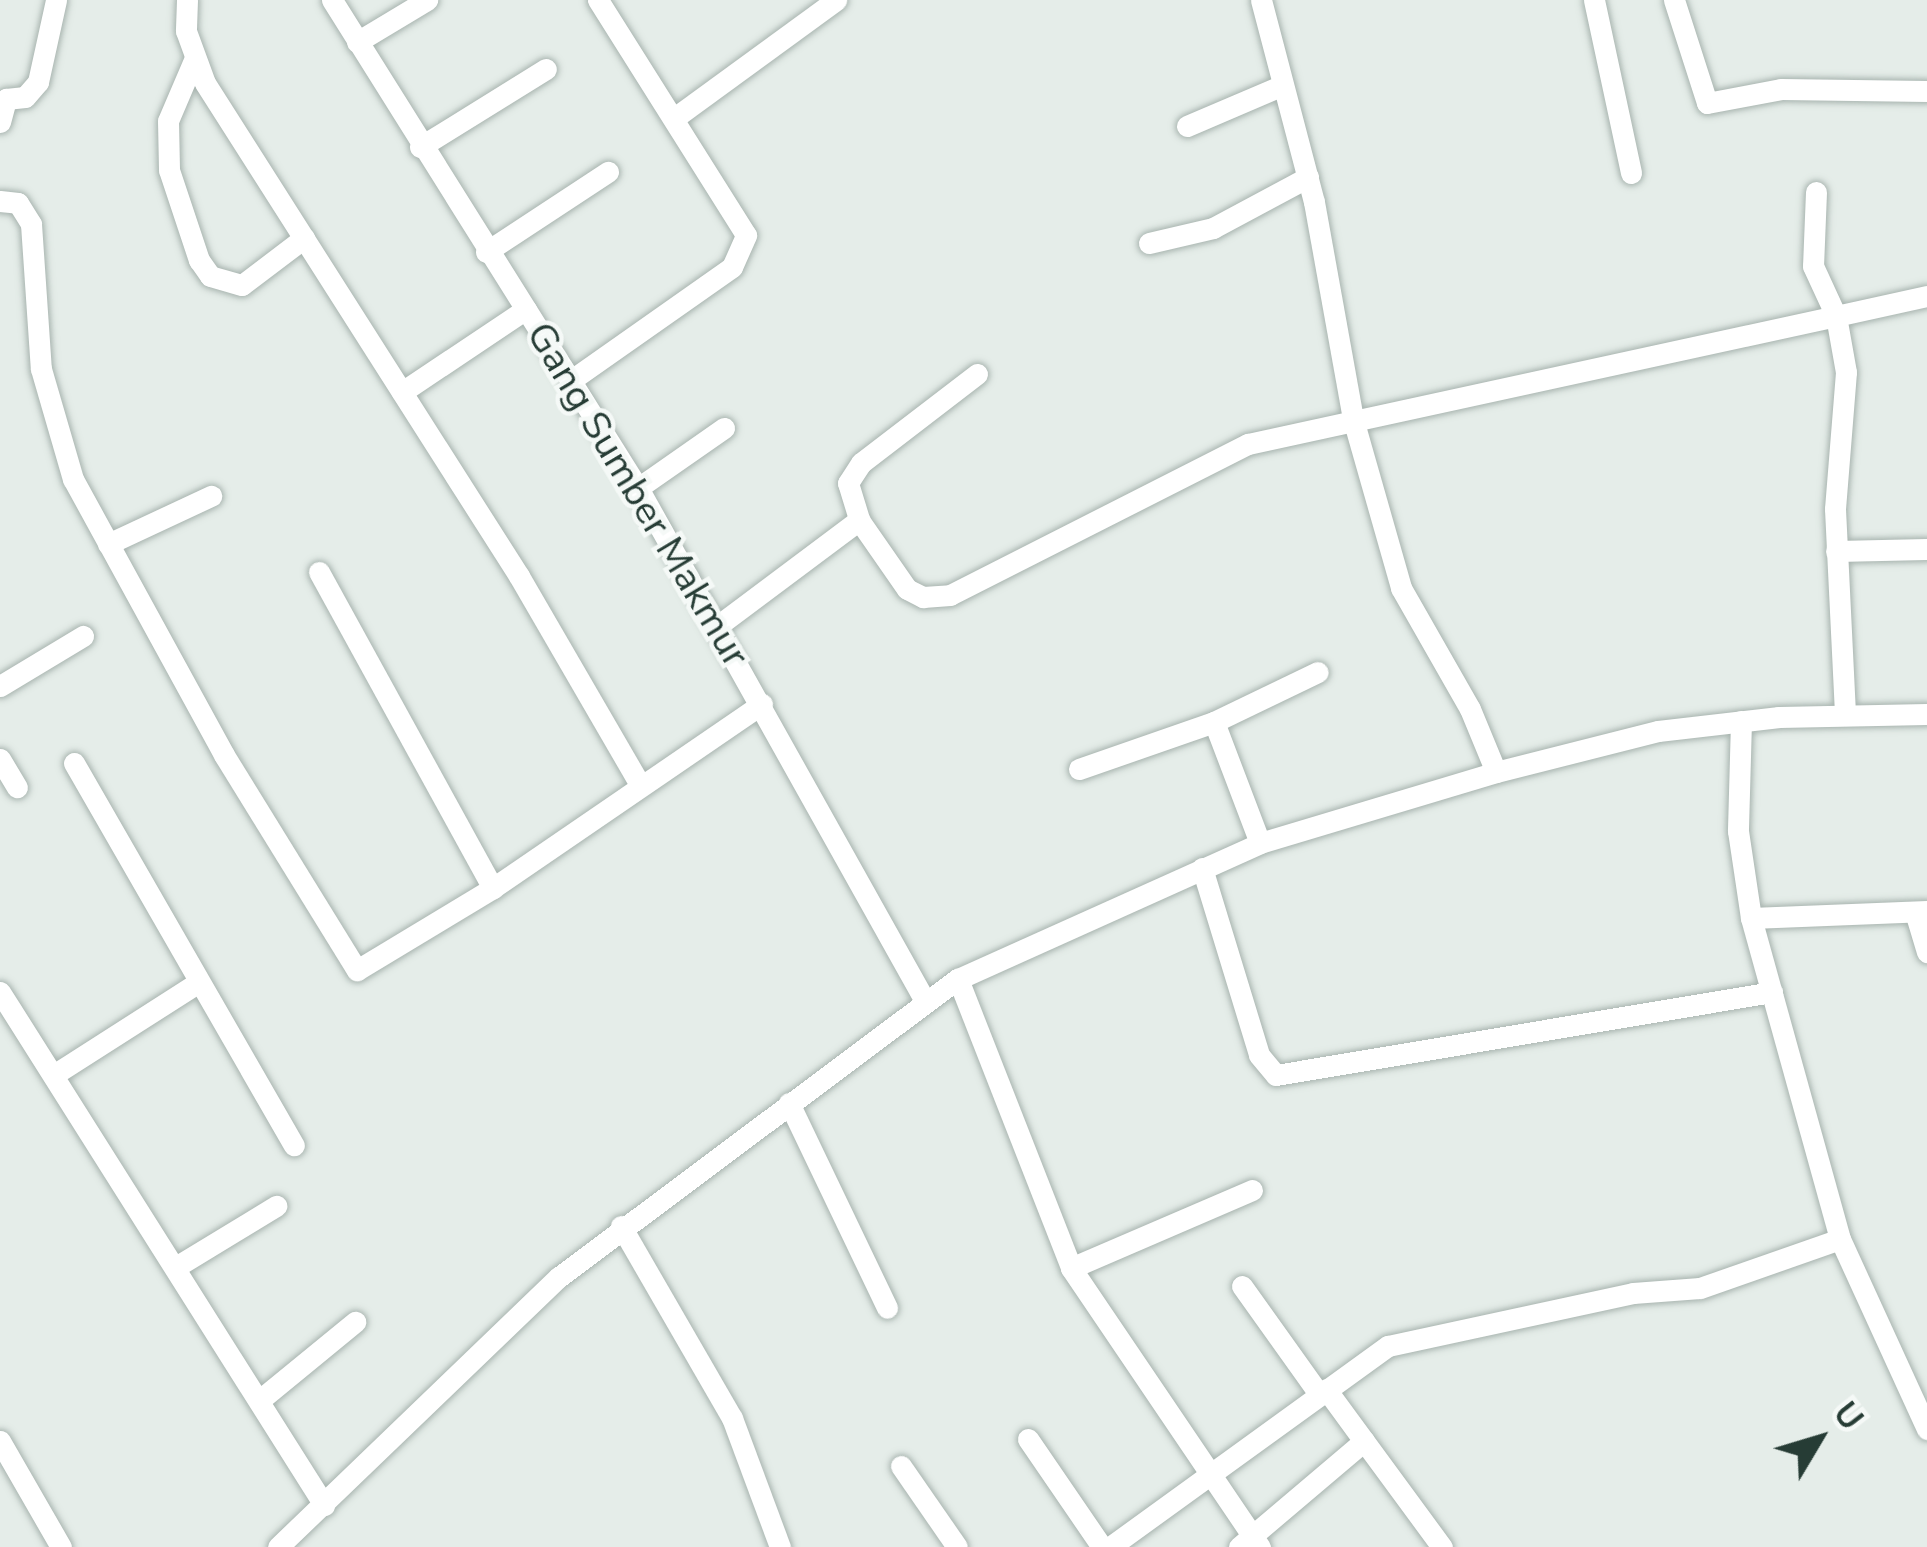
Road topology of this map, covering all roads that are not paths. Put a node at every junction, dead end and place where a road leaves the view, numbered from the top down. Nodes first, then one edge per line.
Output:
1 (56, 0) edge
2 (187, 0) edge
3 (332, 0) edge
4 (427, 0) edge
5 (598, 0) edge
6 (836, 0) edge
7 (1261, 0) edge
8 (1594, 0) edge
9 (1674, 0) edge
10 (357, 42) junction
11 (194, 60) junction
12 (546, 69) dead end
13 (1283, 85) junction
14 (1927, 92) edge
15 (677, 116) junction
16 (0, 122) edge
17 (1187, 126) dead end
18 (420, 147) junction
19 (608, 172) dead end
20 (1631, 173) dead end
21 (1308, 177) junction
22 (1816, 193) dead end
23 (0, 201) edge
24 (304, 238) junction
25 (1149, 244) dead end
26 (486, 252) junction
27 (1927, 296) edge
28 (526, 309) junction
29 (1837, 316) junction
30 (977, 374) dead end
31 (570, 381) junction
32 (402, 392) junction
33 (1353, 419) junction
34 (724, 428) dead end
35 (638, 488) junction
36 (211, 496) dead end
37 (859, 520) junction
38 (108, 544) junction
39 (1927, 549) edge
40 (1836, 551) junction
41 (319, 572) dead end
42 (716, 627) junction
43 (82, 636) dead end
44 (1318, 672) dead end
45 (0, 686) edge
46 (762, 704) junction
47 (1927, 714) edge
48 (1845, 715) junction
49 (1741, 721) junction
50 (1214, 722) junction
51 (0, 759) edge
52 (74, 763) dead end
53 (1079, 769) dead end
54 (1496, 772) junction
55 (640, 785) junction
56 (16, 787) dead end
57 (1260, 843) junction
58 (1202, 868) junction
59 (493, 888) junction
60 (1921, 911) edge
61 (1751, 918) junction
62 (1927, 952) edge
63 (958, 979) junction
64 (199, 982) junction
65 (0, 992) edge
66 (1772, 992) junction
67 (925, 1001) junction
68 (56, 1074) junction
69 (789, 1103) junction
70 (294, 1145) dead end
71 (1252, 1190) dead end
72 (276, 1206) dead end
73 (622, 1226) junction
74 (1840, 1239) junction
75 (179, 1265) junction
76 (1071, 1268) junction
77 (1243, 1286) dead end
78 (887, 1308) dead end
79 (356, 1322) dead end
80 (1323, 1391) junction
81 (261, 1399) junction
82 (1927, 1429) edge
83 (1028, 1439) dead end
84 (0, 1441) edge
85 (1364, 1441) junction
86 (901, 1466) dead end
87 (1210, 1476) junction
88 (324, 1505) junction
89 (1120, 1544) edge
90 (1251, 1544) edge
91 (61, 1547) edge
92 (278, 1547) edge
93 (780, 1547) edge
94 (957, 1547) edge
95 (1442, 1547) edge

1 - 16 street
2 - 11 street
3 - 10 street, Gang Sumber Makmur
4 - 10 street
5 - 15 street
6 - 15 street
7 - 13 street
8 - 20 street
9 - 14 street
10 - 18 street, Gang Sumber Makmur
11 - 24 street
11 - 24 street
12 - 18 street
13 - 17 street
13 - 21 street
15 - 31 street
18 - 26 street, Gang Sumber Makmur
19 - 26 street
21 - 25 street
21 - 33 street
22 - 29 street
23 - 38 street
24 - 32 street
26 - 28 street, Gang Sumber Makmur
27 - 29 street
28 - 31 street, Gang Sumber Makmur
28 - 32 street
29 - 33 street
29 - 40 street
30 - 37 street
31 - 35 street, Gang Sumber Makmur
32 - 55 street
33 - 37 street
33 - 54 street
34 - 35 street
35 - 42 street, Gang Sumber Makmur
36 - 38 street
37 - 42 street
38 - 59 street
39 - 40 street
40 - 48 street
41 - 59 street
42 - 46 street, Gang Sumber Makmur
43 - 45 street
44 - 50 street
46 - 55 street
46 - 67 street, Gang Sumber Makmur
47 - 48 street
48 - 49 street
49 - 54 street
49 - 61 street
50 - 53 street
50 - 57 street
51 - 56 street
52 - 64 street
54 - 57 street
55 - 59 street
57 - 58 street
58 - 63 street
58 - 66 street
60 - 61 street
60 - 62 street
61 - 66 street
63 - 67 street
63 - 76 street
64 - 68 street
64 - 70 street
65 - 68 street
66 - 74 street
67 - 69 street
68 - 75 street
69 - 73 street
69 - 78 street
71 - 76 street
72 - 75 street
73 - 88 street
73 - 93 street
74 - 80 street
74 - 82 street
75 - 81 street
76 - 87 street
77 - 80 street
79 - 81 street
80 - 85 street
80 - 87 street
81 - 88 street
83 - 89 street
84 - 91 street
85 - 90 street
85 - 95 street
86 - 94 street
87 - 89 street
87 - 90 street
88 - 92 street

